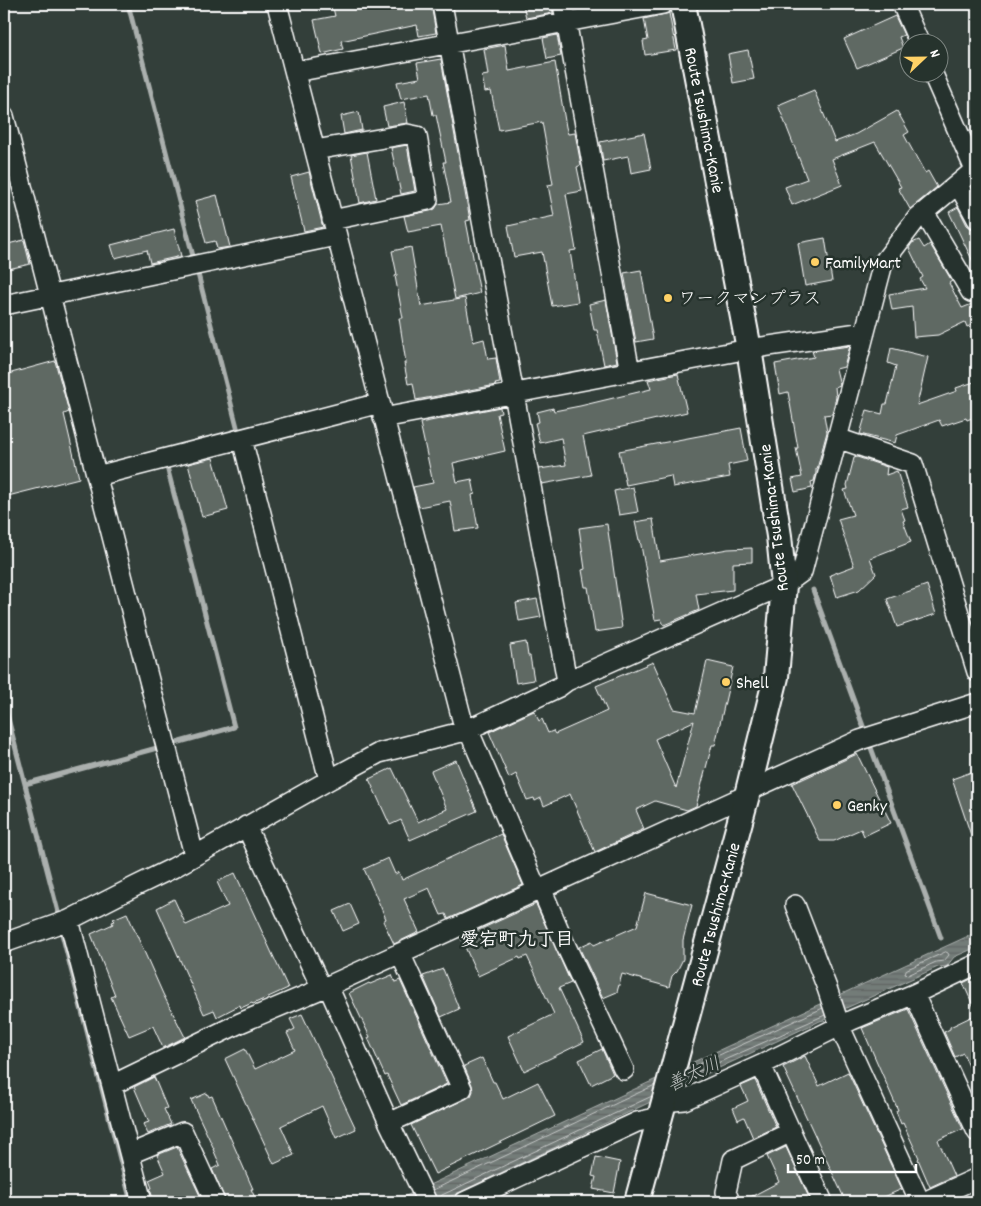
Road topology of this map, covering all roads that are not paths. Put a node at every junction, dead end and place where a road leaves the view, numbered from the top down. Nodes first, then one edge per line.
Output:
1 (277, 4) edge
2 (442, 4) edge
3 (663, 4) edge
4 (683, 4) edge
5 (902, 4) edge
6 (565, 13) edge
7 (915, 32) edge
8 (449, 44) junction
9 (294, 68) junction
10 (936, 82) edge
11 (4, 116) edge
12 (316, 150) junction
13 (976, 170) edge
14 (958, 184) junction
15 (924, 212) junction
16 (977, 219) edge
17 (334, 228) junction
18 (977, 288) edge
19 (50, 296) junction
20 (4, 305) edge
21 (865, 332) junction
22 (749, 349) junction
23 (630, 372) junction
24 (514, 393) junction
25 (381, 410) junction
26 (837, 438) junction
27 (242, 439) junction
28 (96, 476) junction
29 (784, 585) junction
30 (977, 672) edge
31 (567, 681) junction
32 (977, 703) edge
33 (467, 730) junction
34 (329, 780) junction
35 (747, 793) junction
36 (246, 826) junction
37 (194, 855) junction
38 (539, 889) junction
39 (795, 905) dead end
40 (69, 920) junction
41 (4, 943) edge
42 (400, 953) junction
43 (977, 964) edge
44 (328, 986) junction
45 (914, 994) junction
46 (840, 1024) junction
47 (761, 1065) junction
48 (624, 1070) dead end
49 (112, 1085) junction
50 (662, 1109) junction
51 (389, 1123) junction
52 (791, 1132) junction
53 (977, 1132) edge
54 (130, 1154) junction
55 (977, 1178) edge
56 (423, 1194) edge
57 (142, 1202) edge
58 (215, 1202) edge
59 (464, 1202) edge
60 (637, 1202) edge
61 (730, 1202) edge
62 (823, 1202) edge
63 (922, 1202) edge

1 - 9 street
2 - 8 street
3 - 6 street
4 - 22 main road, Route Tsushima-Kanie
5 - 7 street
6 - 8 street
6 - 23 street
8 - 9 street
8 - 24 street
9 - 12 street
10 - 13 street
11 - 19 street
12 - 17 street
12 - 17 street
13 - 14 street
14 - 15 street
14 - 16 street
15 - 18 street
15 - 21 street
17 - 19 street
17 - 25 street
19 - 20 street
19 - 28 street
21 - 22 street
21 - 26 street
22 - 23 street
22 - 29 main road, Route Tsushima-Kanie
23 - 24 street
24 - 25 street
24 - 31 street
25 - 27 street
25 - 33 street
26 - 29 street
26 - 30 street
27 - 28 street
27 - 34 street
28 - 37 street
29 - 31 street
29 - 35 main road, Route Tsushima-Kanie
31 - 33 street
32 - 35 street
33 - 34 street
33 - 38 street
34 - 36 street
35 - 38 street
35 - 50 main road, Route Tsushima-Kanie
36 - 37 street
36 - 44 street
37 - 40 street
38 - 42 street
38 - 48 street
39 - 46 street
40 - 41 street
40 - 49 street
42 - 44 street
42 - 51 street
43 - 45 street
44 - 49 street
44 - 51 street
45 - 46 street
45 - 53 street
46 - 47 street
46 - 63 street
47 - 50 street
47 - 52 street
49 - 54 street
50 - 59 street
50 - 60 main road, Route Tsushima-Kanie
51 - 56 street
52 - 61 street
52 - 62 street
54 - 57 street
54 - 58 street
55 - 63 street

